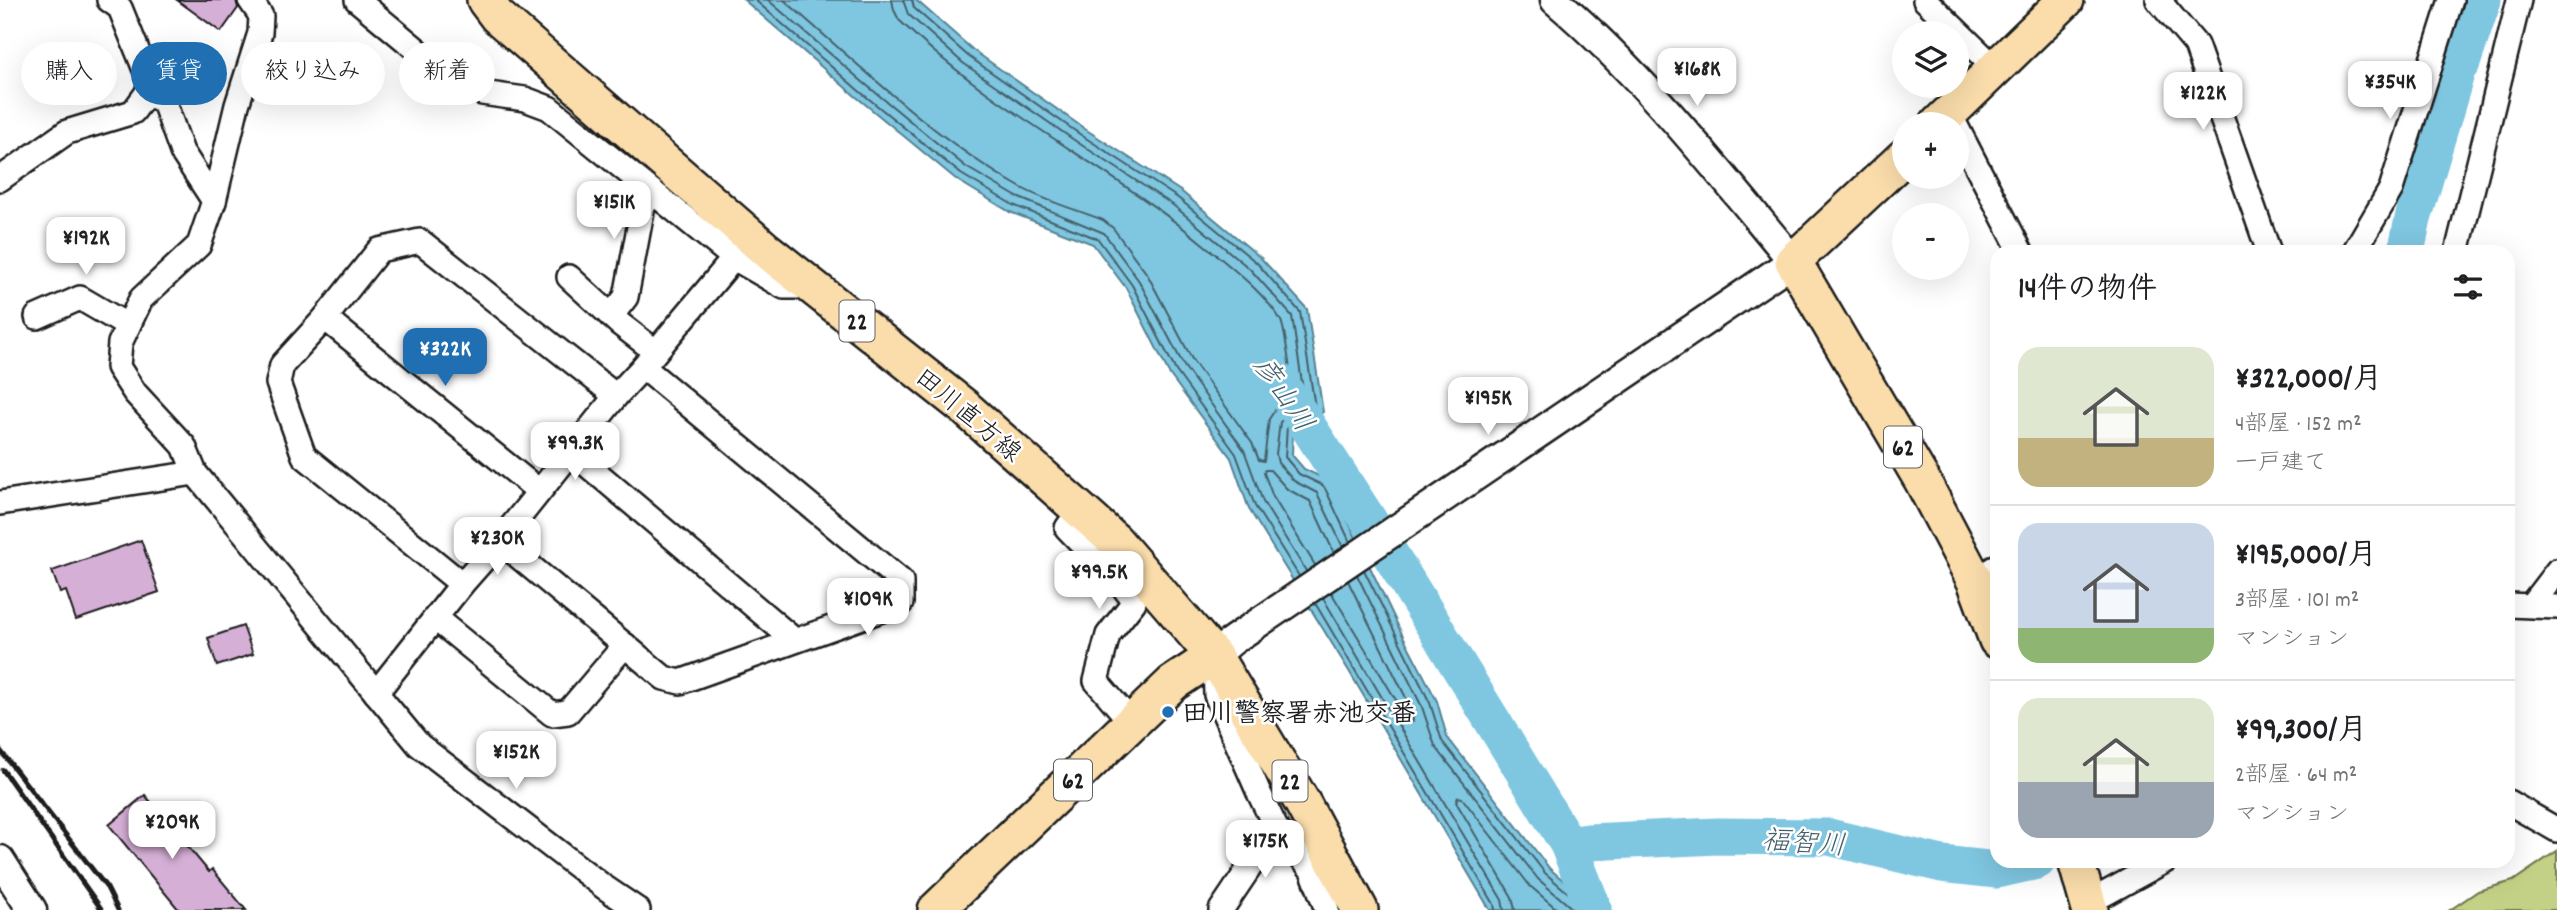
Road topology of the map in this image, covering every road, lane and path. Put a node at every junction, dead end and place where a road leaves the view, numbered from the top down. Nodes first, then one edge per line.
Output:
1 (109, 0) edge
2 (250, 0) edge
3 (357, 0) edge
4 (485, 0) edge
5 (1555, 0) edge
6 (1925, 0) edge
7 (2066, 0) edge
8 (2158, 0) edge
9 (2451, 0) edge
10 (2519, 0) edge
11 (134, 42) edge
12 (1995, 68) junction
13 (138, 105) edge
14 (165, 105) edge
15 (1958, 112) edge
16 (1969, 157) edge
17 (1892, 167) edge
18 (0, 179) edge
19 (653, 192) junction
20 (214, 201) junction
21 (2017, 245) edge
22 (2267, 245) edge
23 (2358, 245) edge
24 (2459, 245) edge
25 (734, 258) junction
26 (1782, 269) junction
27 (569, 277) dead end
28 (815, 287) junction
29 (611, 316) junction
30 (37, 317) dead end
31 (325, 318) junction
32 (128, 326) junction
33 (649, 359) junction
34 (616, 396) junction
35 (572, 452) junction
36 (195, 473) junction
37 (539, 491) junction
38 (0, 503) edge
39 (1080, 510) junction
40 (500, 541) junction
41 (2557, 571) edge
42 (1986, 573) edge
43 (461, 584) junction
44 (1990, 597) edge
45 (2515, 605) edge
46 (2531, 605) junction
47 (2557, 607) edge
48 (435, 618) junction
49 (794, 640) junction
50 (625, 645) junction
51 (1224, 648) junction
52 (376, 692) junction
53 (1132, 723) junction
54 (2515, 806) edge
55 (1276, 828) junction
56 (2557, 830) edge
57 (0, 860) edge
58 (2078, 868) edge
59 (2152, 868) edge
60 (2088, 902) edge
61 (32, 910) edge
62 (638, 910) edge
63 (936, 910) edge
64 (1221, 910) edge
65 (1327, 910) edge
66 (1360, 910) edge

1 - 11 street
2 - 20 street
3 - 19 street
4 - 28 main road, 田川直方線 / 22
5 - 26 street
6 - 12 street
7 - 12 main road
8 - 22 street
9 - 23 street
10 - 24 street
12 - 15 main road
13 - 18 street
14 - 20 street
16 - 21 street
17 - 26 main road
19 - 25 street
19 - 29 street
20 - 32 street
25 - 28 street
25 - 33 street
26 - 42 main road, 62
26 - 51 street
27 - 29 street
28 - 39 main road, 田川直方線 / 22
29 - 33 street
30 - 32 street
31 - 34 street
31 - 37 street
31 - 43 street
32 - 36 street
33 - 34 street
33 - 49 street
34 - 35 street
35 - 37 street
35 - 49 street
36 - 38 street
36 - 52 street
37 - 40 street
39 - 51 main road, 田川直方線 / 22
39 - 53 street
40 - 43 street
40 - 50 street
41 - 46 street
42 - 44 main road, 62
43 - 48 street
45 - 46 street
46 - 47 street
48 - 50 street
48 - 52 street
49 - 50 street
51 - 53 main road, 62
51 - 55 street
51 - 66 main road, 田川直方線 / 22
52 - 62 street
53 - 63 main road, 62
54 - 56 street
55 - 64 street
55 - 65 street
57 - 61 street
58 - 60 main road
59 - 60 street

